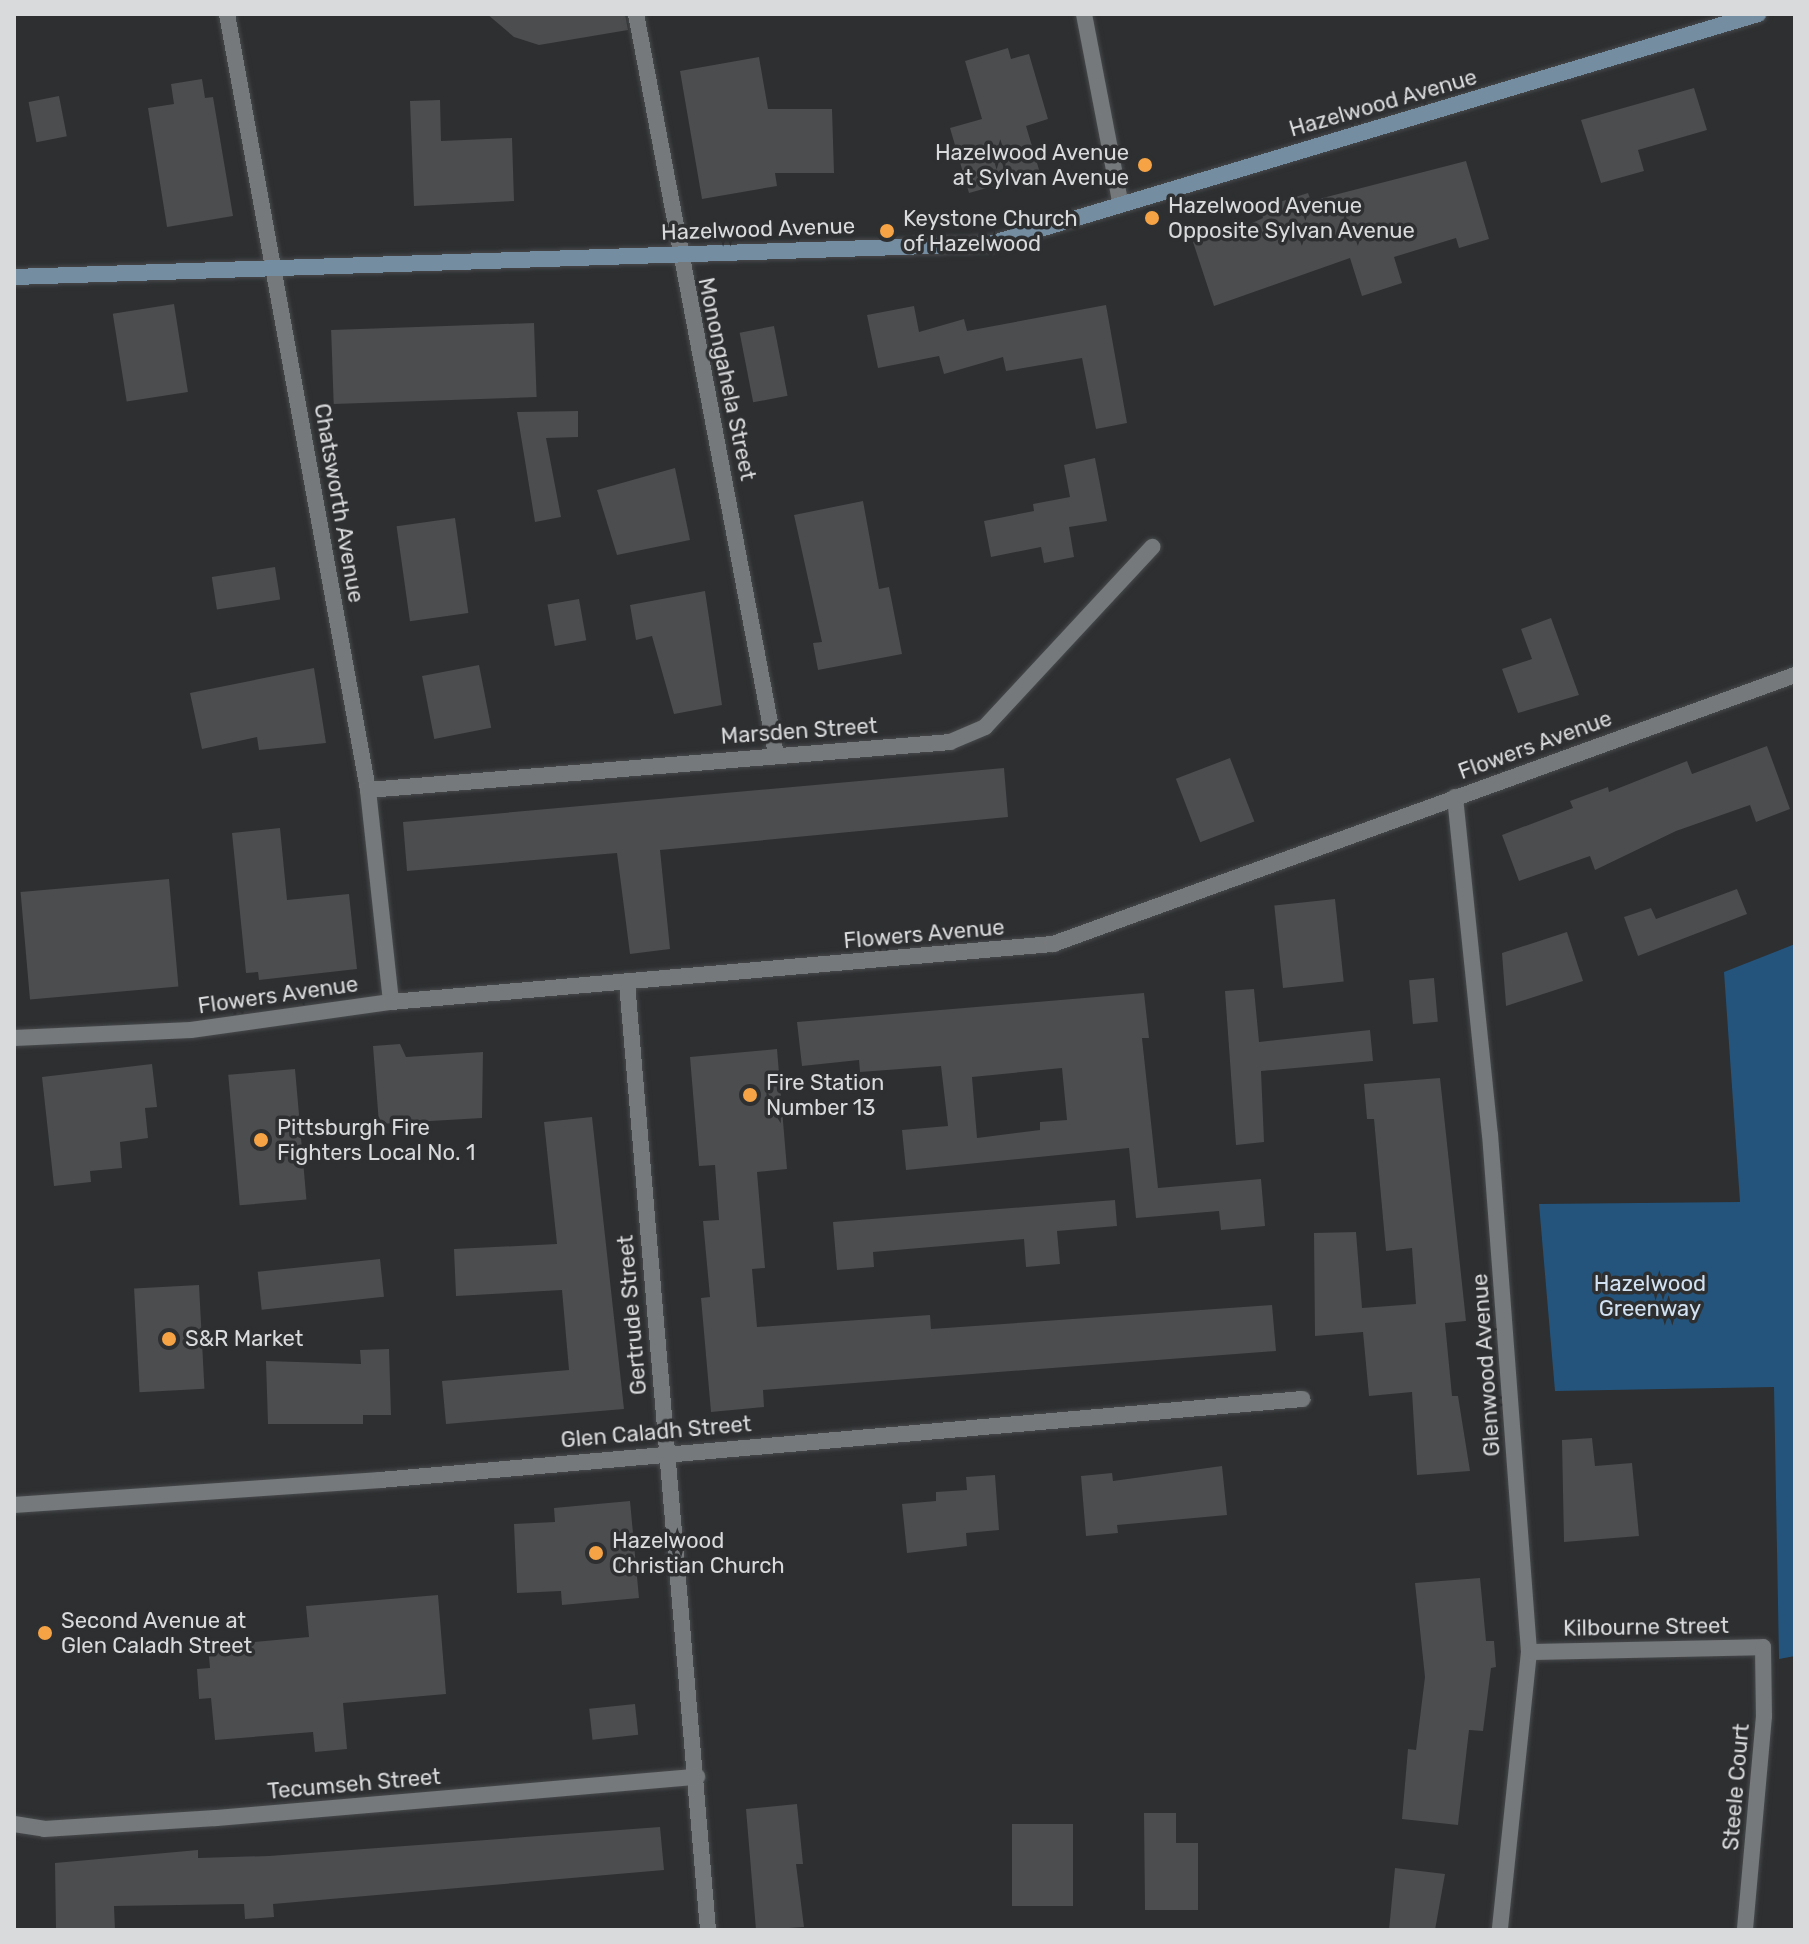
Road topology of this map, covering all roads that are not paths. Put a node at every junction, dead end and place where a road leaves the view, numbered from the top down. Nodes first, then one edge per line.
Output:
1 (227, 14) edge
2 (636, 14) edge
3 (1084, 14) edge
4 (1753, 15) edge
5 (1120, 201) junction
6 (678, 252) junction
7 (275, 265) junction
8 (14, 277) edge
9 (1152, 547) dead end
10 (1795, 675) edge
11 (776, 754) junction
12 (368, 790) junction
13 (1455, 797) junction
14 (627, 983) junction
15 (391, 1002) junction
16 (14, 1038) edge
17 (1302, 1399) dead end
18 (665, 1453) junction
19 (14, 1505) edge
20 (1763, 1647) joint
21 (1529, 1652) junction
22 (697, 1777) junction
23 (14, 1824) edge
24 (708, 1930) edge
25 (1500, 1930) edge
26 (1745, 1930) edge

1 - 7 street, Chatsworth Avenue
2 - 6 street, Monongahela Street
3 - 5 street
4 - 5 main road, Hazelwood Avenue
5 - 6 main road, Hazelwood Avenue
6 - 7 main road, Hazelwood Avenue
6 - 11 street, Monongahela Street
7 - 8 main road, Hazelwood Avenue
7 - 12 street, Chatsworth Avenue
9 - 11 street, Marsden Street
10 - 13 street, Flowers Avenue
11 - 12 street, Marsden Street
12 - 15 street, Chatsworth Avenue
13 - 14 street, Flowers Avenue
13 - 21 street, Glenwood Avenue
14 - 15 street, Flowers Avenue
14 - 18 street, Gertrude Street
15 - 16 street, Flowers Avenue
17 - 18 street, Glen Caladh Street
18 - 19 street, Glen Caladh Street
18 - 22 street, Gertrude Street
20 - 21 street, Kilbourne Street
20 - 26 street, Steele Court
21 - 25 street, Glenwood Avenue
22 - 23 street, Tecumseh Street
22 - 24 street, Gertrude Street

